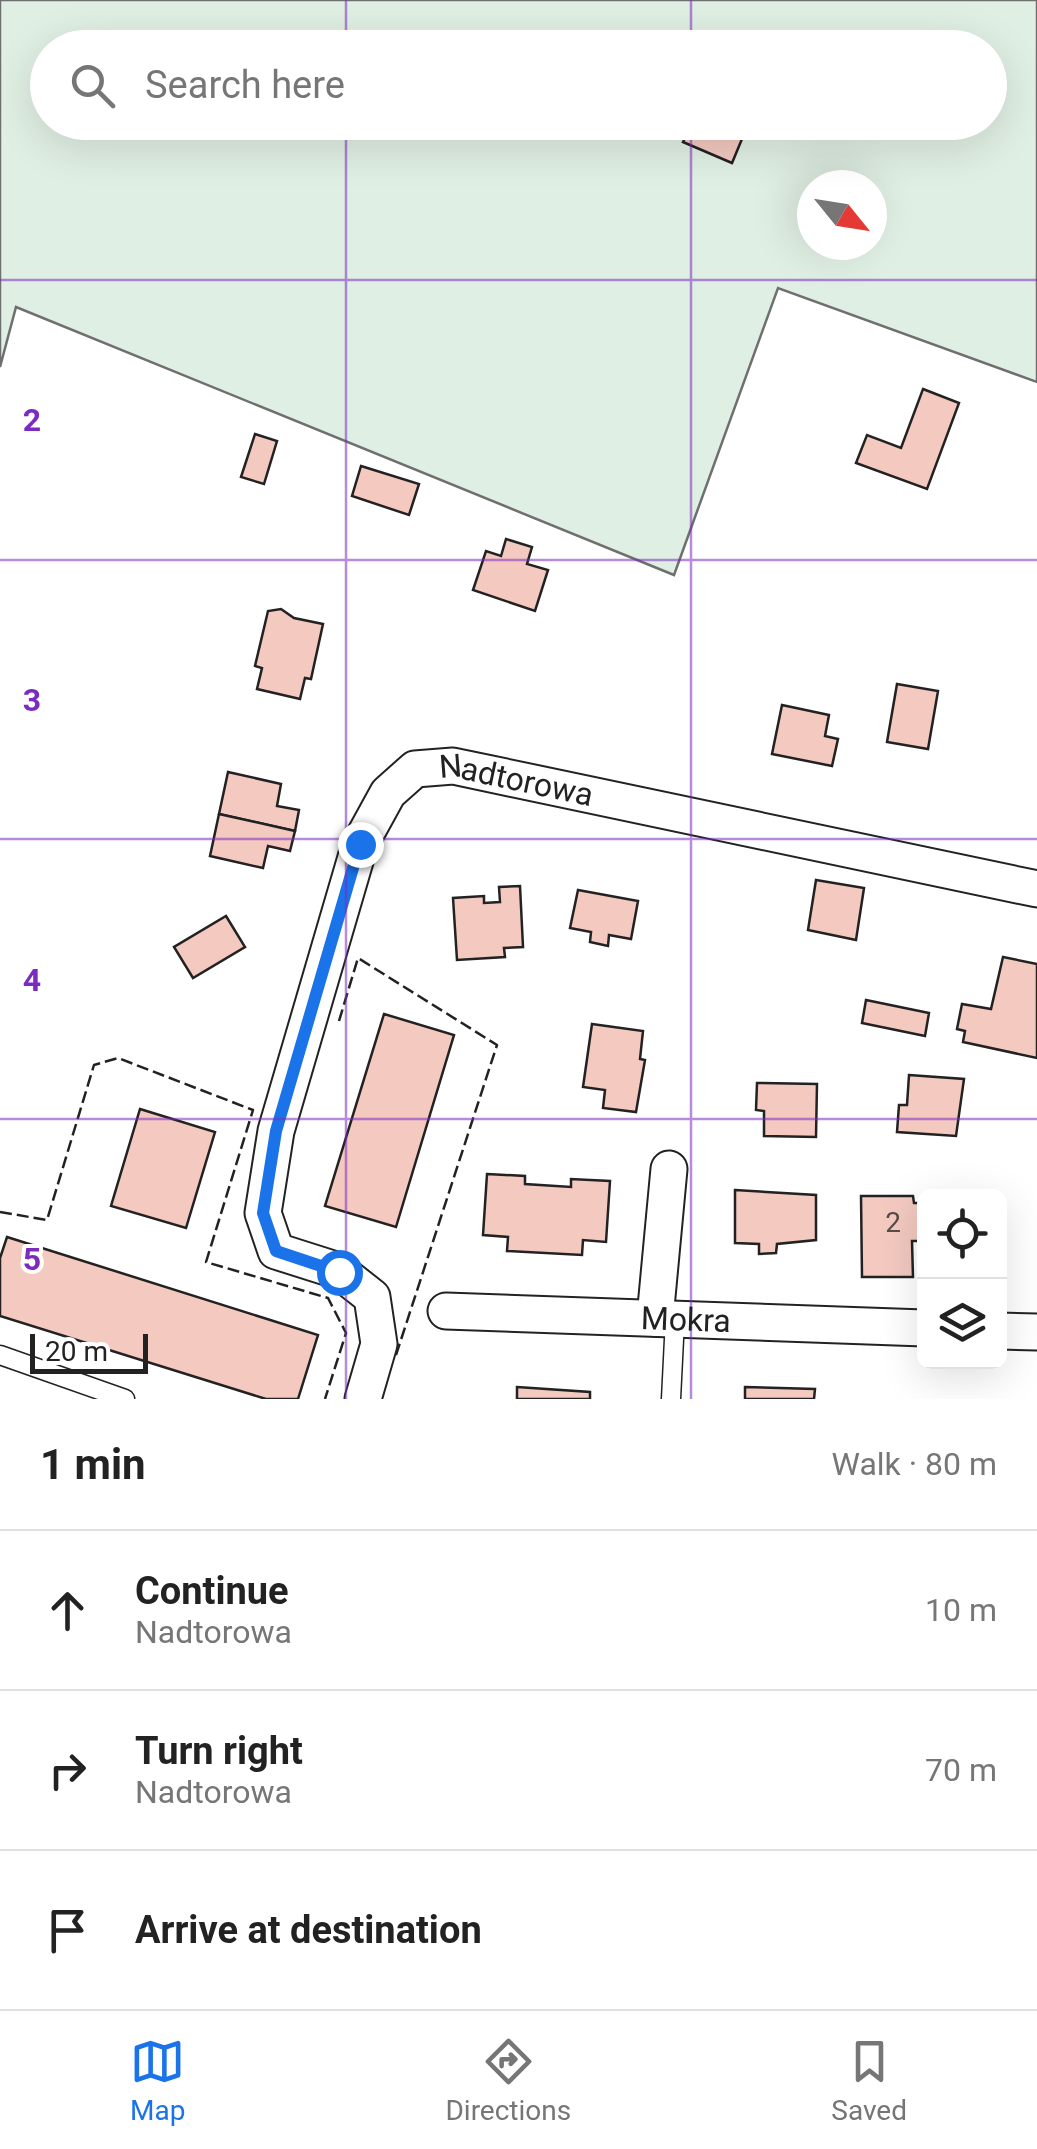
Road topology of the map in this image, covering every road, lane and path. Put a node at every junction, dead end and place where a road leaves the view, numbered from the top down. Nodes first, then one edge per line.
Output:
1 (1037, 889) edge
2 (668, 1169) dead end
3 (446, 1311) dead end
4 (665, 1318) junction
5 (917, 1328) edge
6 (1007, 1331) edge
7 (1037, 1332) edge
8 (0, 1356) edge
9 (125, 1399) edge
10 (363, 1399) edge
11 (671, 1399) edge

1 - 10 street, Nadtorowa
2 - 4 street
3 - 4 street, Mokra
4 - 5 street, Mokra
4 - 11 lane
6 - 7 street
8 - 9 lane

